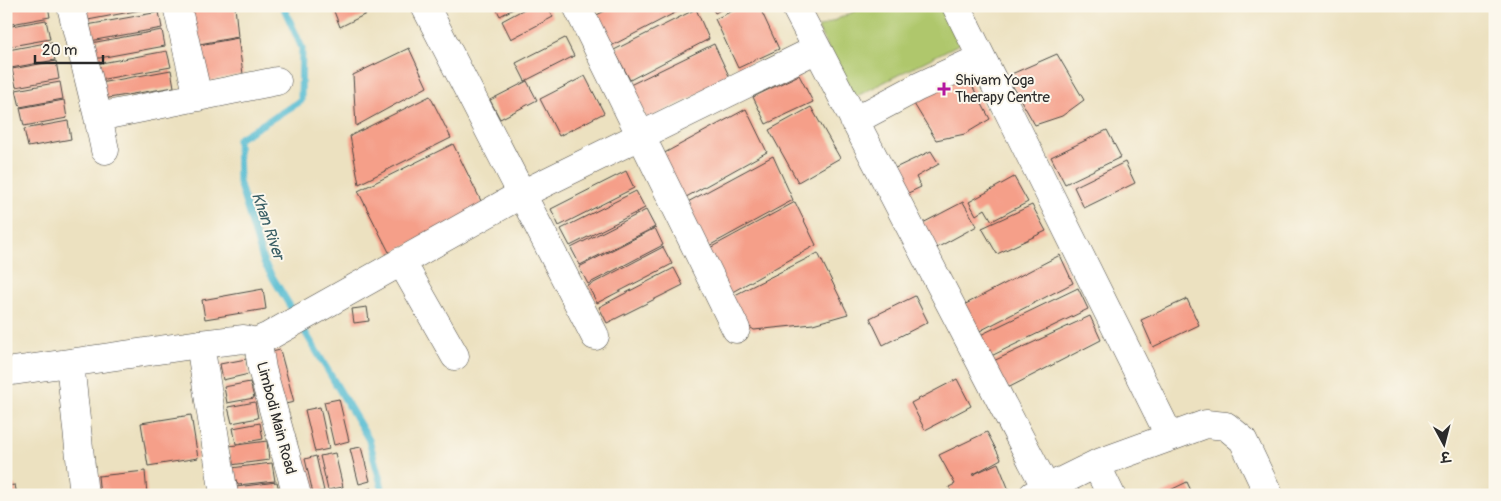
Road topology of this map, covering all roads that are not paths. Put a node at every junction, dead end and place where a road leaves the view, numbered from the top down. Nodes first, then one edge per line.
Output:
1 (71, 6) edge
2 (177, 6) edge
3 (426, 6) edge
4 (795, 6) edge
5 (956, 6) edge
6 (582, 8) edge
7 (817, 49) junction
8 (981, 58) junction
9 (277, 81) dead end
10 (198, 97) junction
11 (98, 117) junction
12 (854, 121) junction
13 (640, 134) junction
14 (105, 150) dead end
15 (522, 194) junction
16 (401, 261) junction
17 (736, 329) dead end
18 (595, 336) dead end
19 (255, 342) junction
20 (200, 344) junction
21 (455, 356) dead end
22 (70, 364) junction
23 (6, 372) edge
24 (1170, 437) junction
25 (1096, 464) junction
26 (1039, 491) edge
27 (84, 495) edge
28 (224, 495) edge
29 (297, 495) edge
30 (1112, 495) edge
31 (1268, 495) edge

1 - 11 street
2 - 10 street
3 - 15 street
4 - 7 street
5 - 8 street
6 - 13 street
7 - 12 street
7 - 13 street
8 - 12 street
8 - 24 street
9 - 10 street
10 - 11 street
11 - 14 street
12 - 26 street
13 - 15 street
13 - 17 street
15 - 16 street
15 - 18 street
16 - 19 street
16 - 21 street
19 - 20 street
19 - 29 street, Limbodi Main Road
20 - 22 street
20 - 28 street
22 - 23 street
22 - 27 street
24 - 25 street
24 - 31 street
25 - 26 street
25 - 30 street

